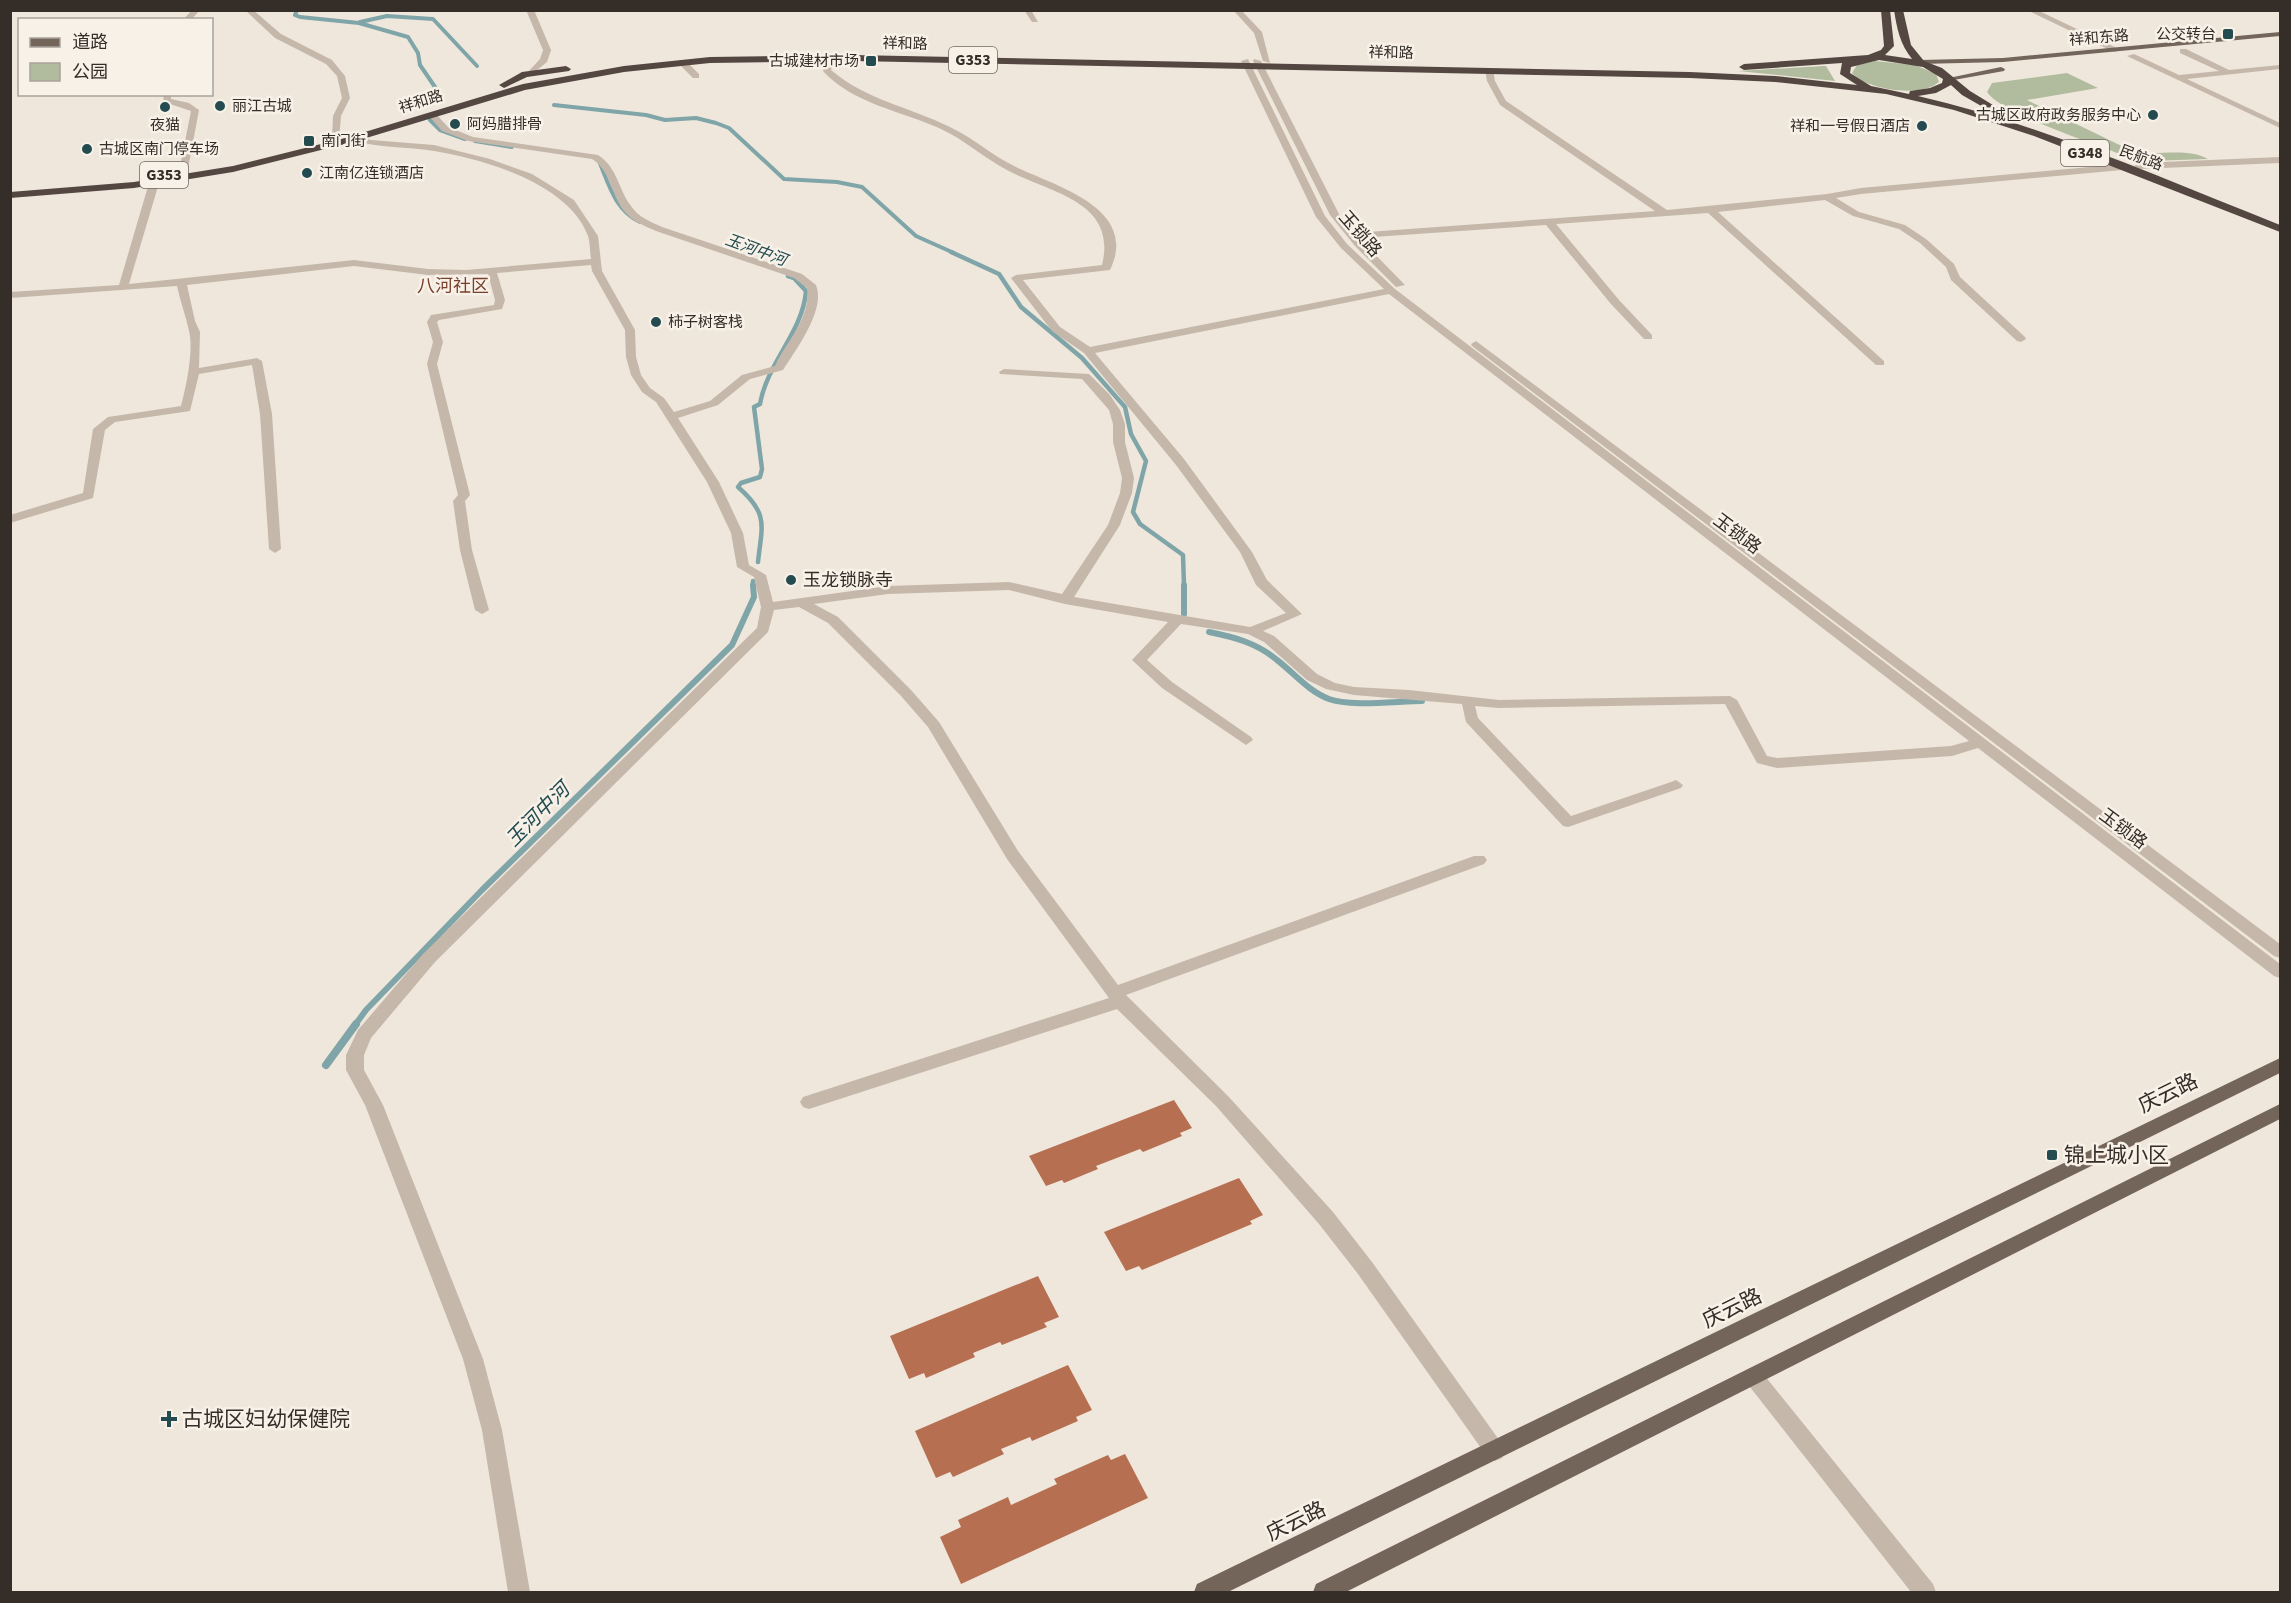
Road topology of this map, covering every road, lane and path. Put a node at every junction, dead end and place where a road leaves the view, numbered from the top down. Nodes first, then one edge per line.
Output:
1 (248, 10) edge
2 (530, 10) edge
3 (1027, 10) edge
4 (1236, 10) edge
5 (1885, 10) edge
6 (1898, 10) edge
7 (2030, 10) edge
8 (1035, 20) dead end
9 (2280, 34) edge
10 (2280, 42) edge
11 (2117, 50) junction
12 (2183, 51) junction
13 (2132, 56) junction
14 (831, 58) junction
15 (1866, 58) junction
16 (682, 63) junction
17 (1255, 63) junction
18 (1920, 63) junction
19 (2280, 67) edge
20 (1489, 70) junction
21 (532, 72) junction
22 (2227, 72) junction
23 (567, 73) junction
24 (696, 76) dead end
25 (2178, 78) junction
26 (1948, 79) junction
27 (513, 80) junction
28 (530, 86) junction
29 (1886, 91) junction
30 (167, 96) edge
31 (432, 115) junction
32 (2280, 126) edge
33 (336, 138) junction
34 (356, 138) junction
35 (2280, 160) edge
36 (2139, 166) junction
37 (2122, 167) junction
38 (184, 172) junction
39 (154, 183) junction
40 (10, 189) edge
41 (10, 195) edge
42 (1827, 197) junction
43 (1710, 210) junction
44 (1666, 214) junction
45 (2280, 221) edge
46 (1550, 223) junction
47 (2280, 229) edge
48 (1351, 236) junction
49 (597, 261) junction
50 (492, 272) junction
51 (181, 282) junction
52 (123, 287) junction
53 (1391, 291) junction
54 (10, 296) edge
55 (1648, 337) dead end
56 (2021, 339) dead end
57 (1088, 351) junction
58 (1880, 363) dead end
59 (194, 372) junction
60 (1004, 372) dead end
61 (672, 416) junction
62 (10, 519) edge
63 (275, 549) dead end
64 (1065, 600) junction
65 (800, 602) junction
66 (768, 607) junction
67 (482, 610) dead end
68 (1178, 619) junction
69 (1251, 630) junction
70 (1470, 701) junction
71 (1246, 740) dead end
72 (1980, 742) junction
73 (1676, 785) dead end
74 (1479, 860) dead end
75 (2280, 952) edge
76 (2280, 972) edge
77 (1118, 997) junction
78 (2280, 1065) edge
79 (809, 1102) dead end
80 (2280, 1111) edge
81 (1753, 1376) junction
82 (1495, 1451) junction
83 (519, 1593) edge
84 (1204, 1593) edge
85 (1324, 1593) edge
86 (1925, 1593) edge

1 - 33 street
2 - 21 street
3 - 8 street
4 - 17 street
5 - 15 highway, G348
6 - 18 highway, G348
7 - 11 street
9 - 11 main road, 祥和东路
10 - 12 main road, 祥和东路
11 - 18 main road, 祥和东路
12 - 13 main road, 祥和东路
12 - 22 street
13 - 25 street
13 - 26 main road, 祥和东路
14 - 16 highway, 祥和路 / G353
14 - 17 highway, 祥和路 / G353
14 - 57 street
15 - 17 highway, 祥和路 / G353
15 - 18 highway, G348
15 - 29 highway, G348
16 - 23 highway, 祥和路 / G353
16 - 24 street
17 - 20 highway, 祥和路 / G353
17 - 23 highway, 祥和路 / G353
17 - 48 street, 玉锁路
17 - 53 street, 玉锁路
18 - 26 highway, G348
19 - 22 street
20 - 29 highway, 祥和路 / G353
20 - 44 street
21 - 23 highway, 祥和路 / G353
21 - 27 highway, 祥和路 / G353
22 - 25 street
23 - 28 highway, 祥和路 / G353
25 - 32 street
26 - 29 highway, G348
26 - 36 highway, 民航路 / G348
27 - 28 highway
27 - 33 highway, 祥和路 / G353
28 - 31 highway, 祥和路 / G353
29 - 37 highway, 民航路 / G348
30 - 38 street
31 - 34 highway, 祥和路 / G353
31 - 61 street
33 - 38 highway, 祥和路 / G353
34 - 39 highway, 祥和路 / G353
34 - 49 street
35 - 36 street
36 - 45 highway, 民航路 / G348
37 - 42 street
37 - 47 highway, 民航路 / G348
38 - 40 highway, 祥和路 / G353
39 - 41 highway, 祥和路 / G353
39 - 52 street
42 - 43 street
42 - 56 street
43 - 44 street
43 - 58 street
44 - 46 street
46 - 48 street
46 - 55 street
48 - 75 street, 玉锁路
49 - 50 street
49 - 61 street
50 - 51 street
50 - 67 street
51 - 52 street
51 - 59 street
52 - 54 street
53 - 57 street
53 - 72 street, 玉锁路
57 - 69 street
59 - 62 street
59 - 63 street
60 - 64 street
61 - 66 street
64 - 65 street
64 - 68 street
65 - 66 street
65 - 77 street
66 - 83 street
68 - 69 street
68 - 71 street
69 - 70 street
70 - 72 street
70 - 73 street
72 - 76 street, 玉锁路
74 - 77 street
77 - 79 street
77 - 82 street
78 - 82 main road, 庆云路
80 - 81 main road
81 - 85 main road
81 - 86 street
82 - 84 main road, 庆云路

